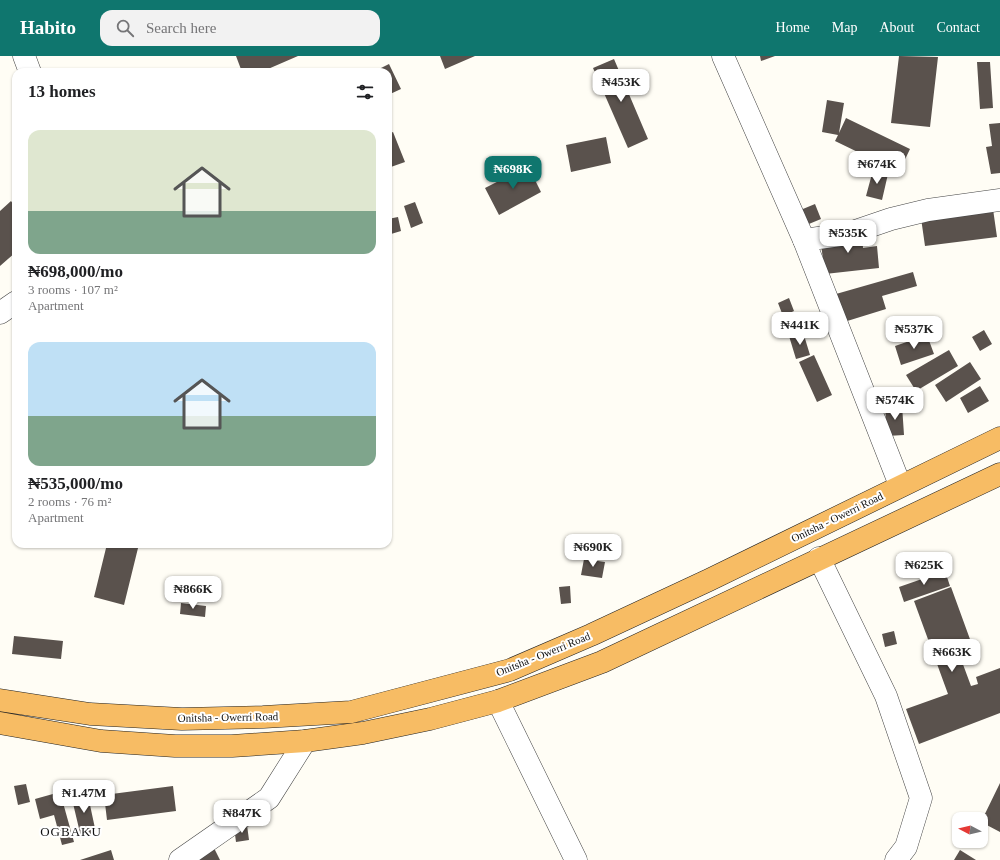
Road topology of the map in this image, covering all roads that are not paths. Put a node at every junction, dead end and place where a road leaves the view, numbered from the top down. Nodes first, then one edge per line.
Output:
1 (24, 56) edge
2 (723, 56) edge
3 (28, 68) edge
4 (1000, 200) edge
5 (804, 240) junction
6 (12, 305) edge
7 (0, 313) edge
8 (1000, 438) edge
9 (1000, 474) edge
10 (900, 485) junction
11 (819, 558) junction
12 (0, 700) edge
13 (498, 701) junction
14 (0, 723) edge
15 (305, 741) junction
16 (180, 860) edge
17 (576, 860) edge
18 (896, 860) edge

1 - 3 street
2 - 5 street
4 - 5 street
5 - 10 street
6 - 7 street
8 - 10 highway, Onitsha - Owerri Road
9 - 11 highway
10 - 12 highway, Onitsha - Owerri Road
11 - 13 highway
11 - 18 street
13 - 15 highway
13 - 17 street
14 - 15 highway
15 - 16 street

